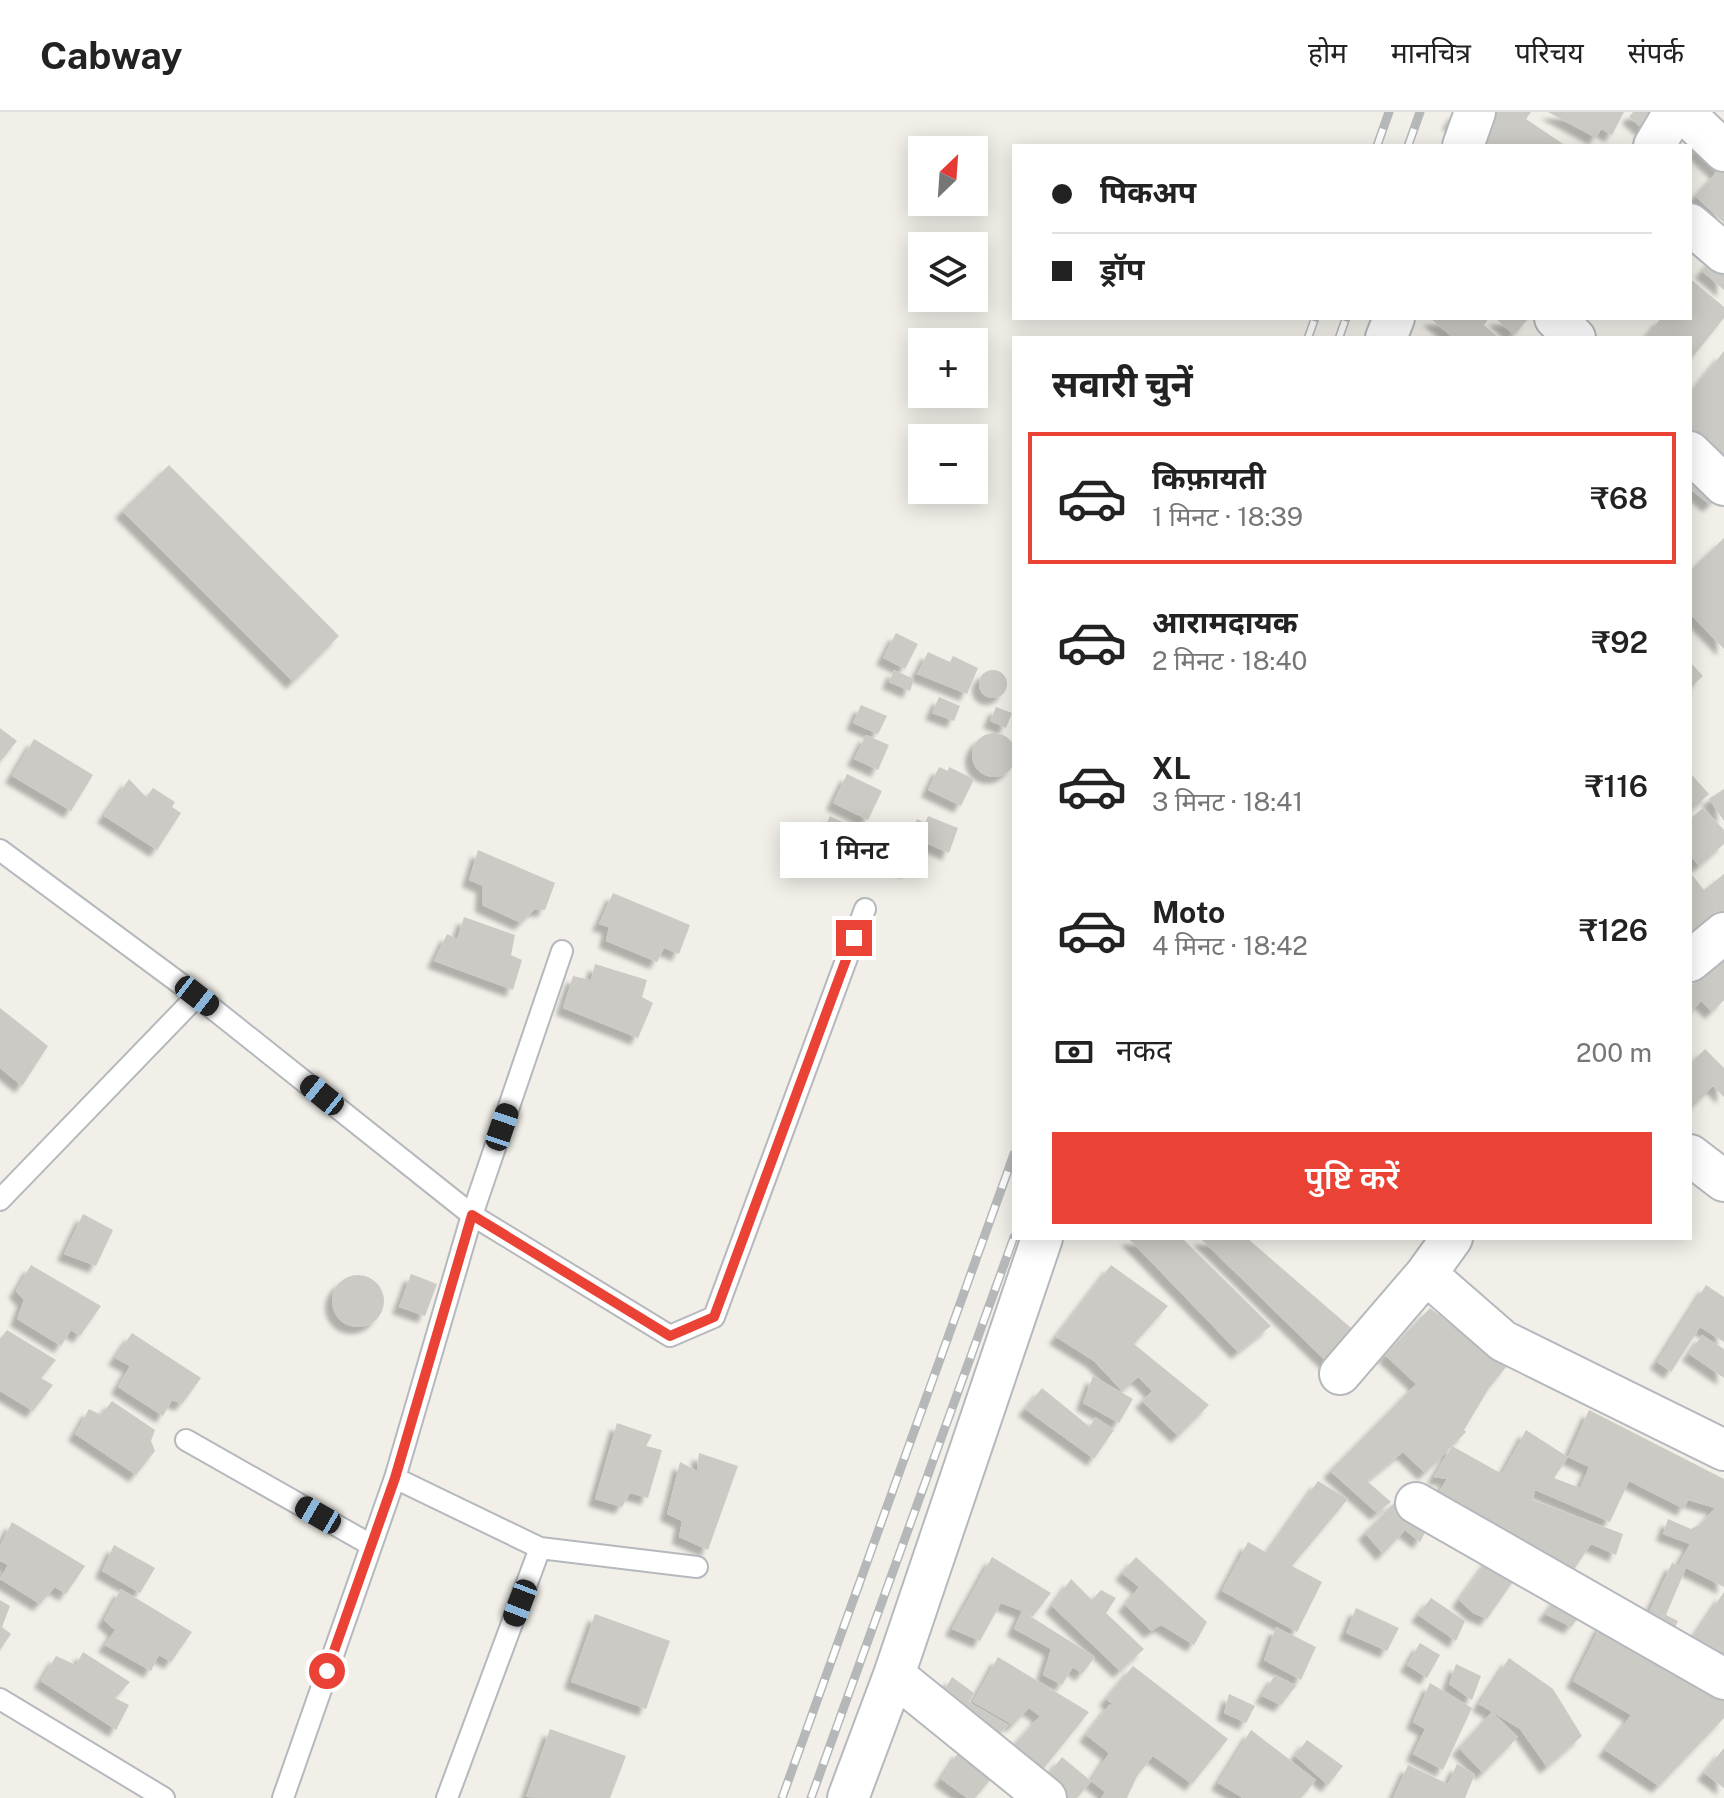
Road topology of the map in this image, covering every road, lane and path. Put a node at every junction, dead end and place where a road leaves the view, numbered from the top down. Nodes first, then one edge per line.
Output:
1 (1475, 112) edge
2 (1674, 112) edge
3 (1683, 112) edge
4 (1464, 144) edge
5 (1655, 144) edge
6 (1724, 151) edge
7 (1692, 226) edge
8 (1724, 253) edge
9 (1557, 320) edge
10 (1573, 336) edge
11 (1692, 454) edge
12 (1724, 485) edge
13 (0, 850) edge
14 (865, 909) dead end
15 (562, 951) dead end
16 (197, 996) junction
17 (1692, 1157) edge
18 (1724, 1181) edge
19 (0, 1200) edge
20 (472, 1215) junction
21 (1041, 1240) edge
22 (1451, 1240) edge
23 (1426, 1274) junction
24 (1340, 1374) dead end
25 (186, 1440) dead end
26 (1724, 1450) edge
27 (395, 1478) junction
28 (1416, 1503) dead end
29 (371, 1545) junction
30 (540, 1548) junction
31 (697, 1567) dead end
32 (894, 1675) junction
33 (1724, 1679) edge
34 (0, 1699) edge
35 (164, 1798) edge
36 (283, 1798) edge
37 (447, 1798) edge
38 (848, 1798) edge
39 (1046, 1798) edge

1 - 4 street
2 - 5 street
3 - 6 street
7 - 8 street
9 - 10 street
11 - 12 street
13 - 16 lane
14 - 20 lane
15 - 20 lane
16 - 19 lane
16 - 20 lane
17 - 18 street
20 - 27 lane
21 - 32 street
22 - 23 street
23 - 24 street
23 - 26 street
25 - 29 lane
27 - 29 lane
27 - 30 lane
28 - 33 street
29 - 36 lane
30 - 31 lane
30 - 37 lane
32 - 38 street
32 - 39 street
34 - 35 lane

